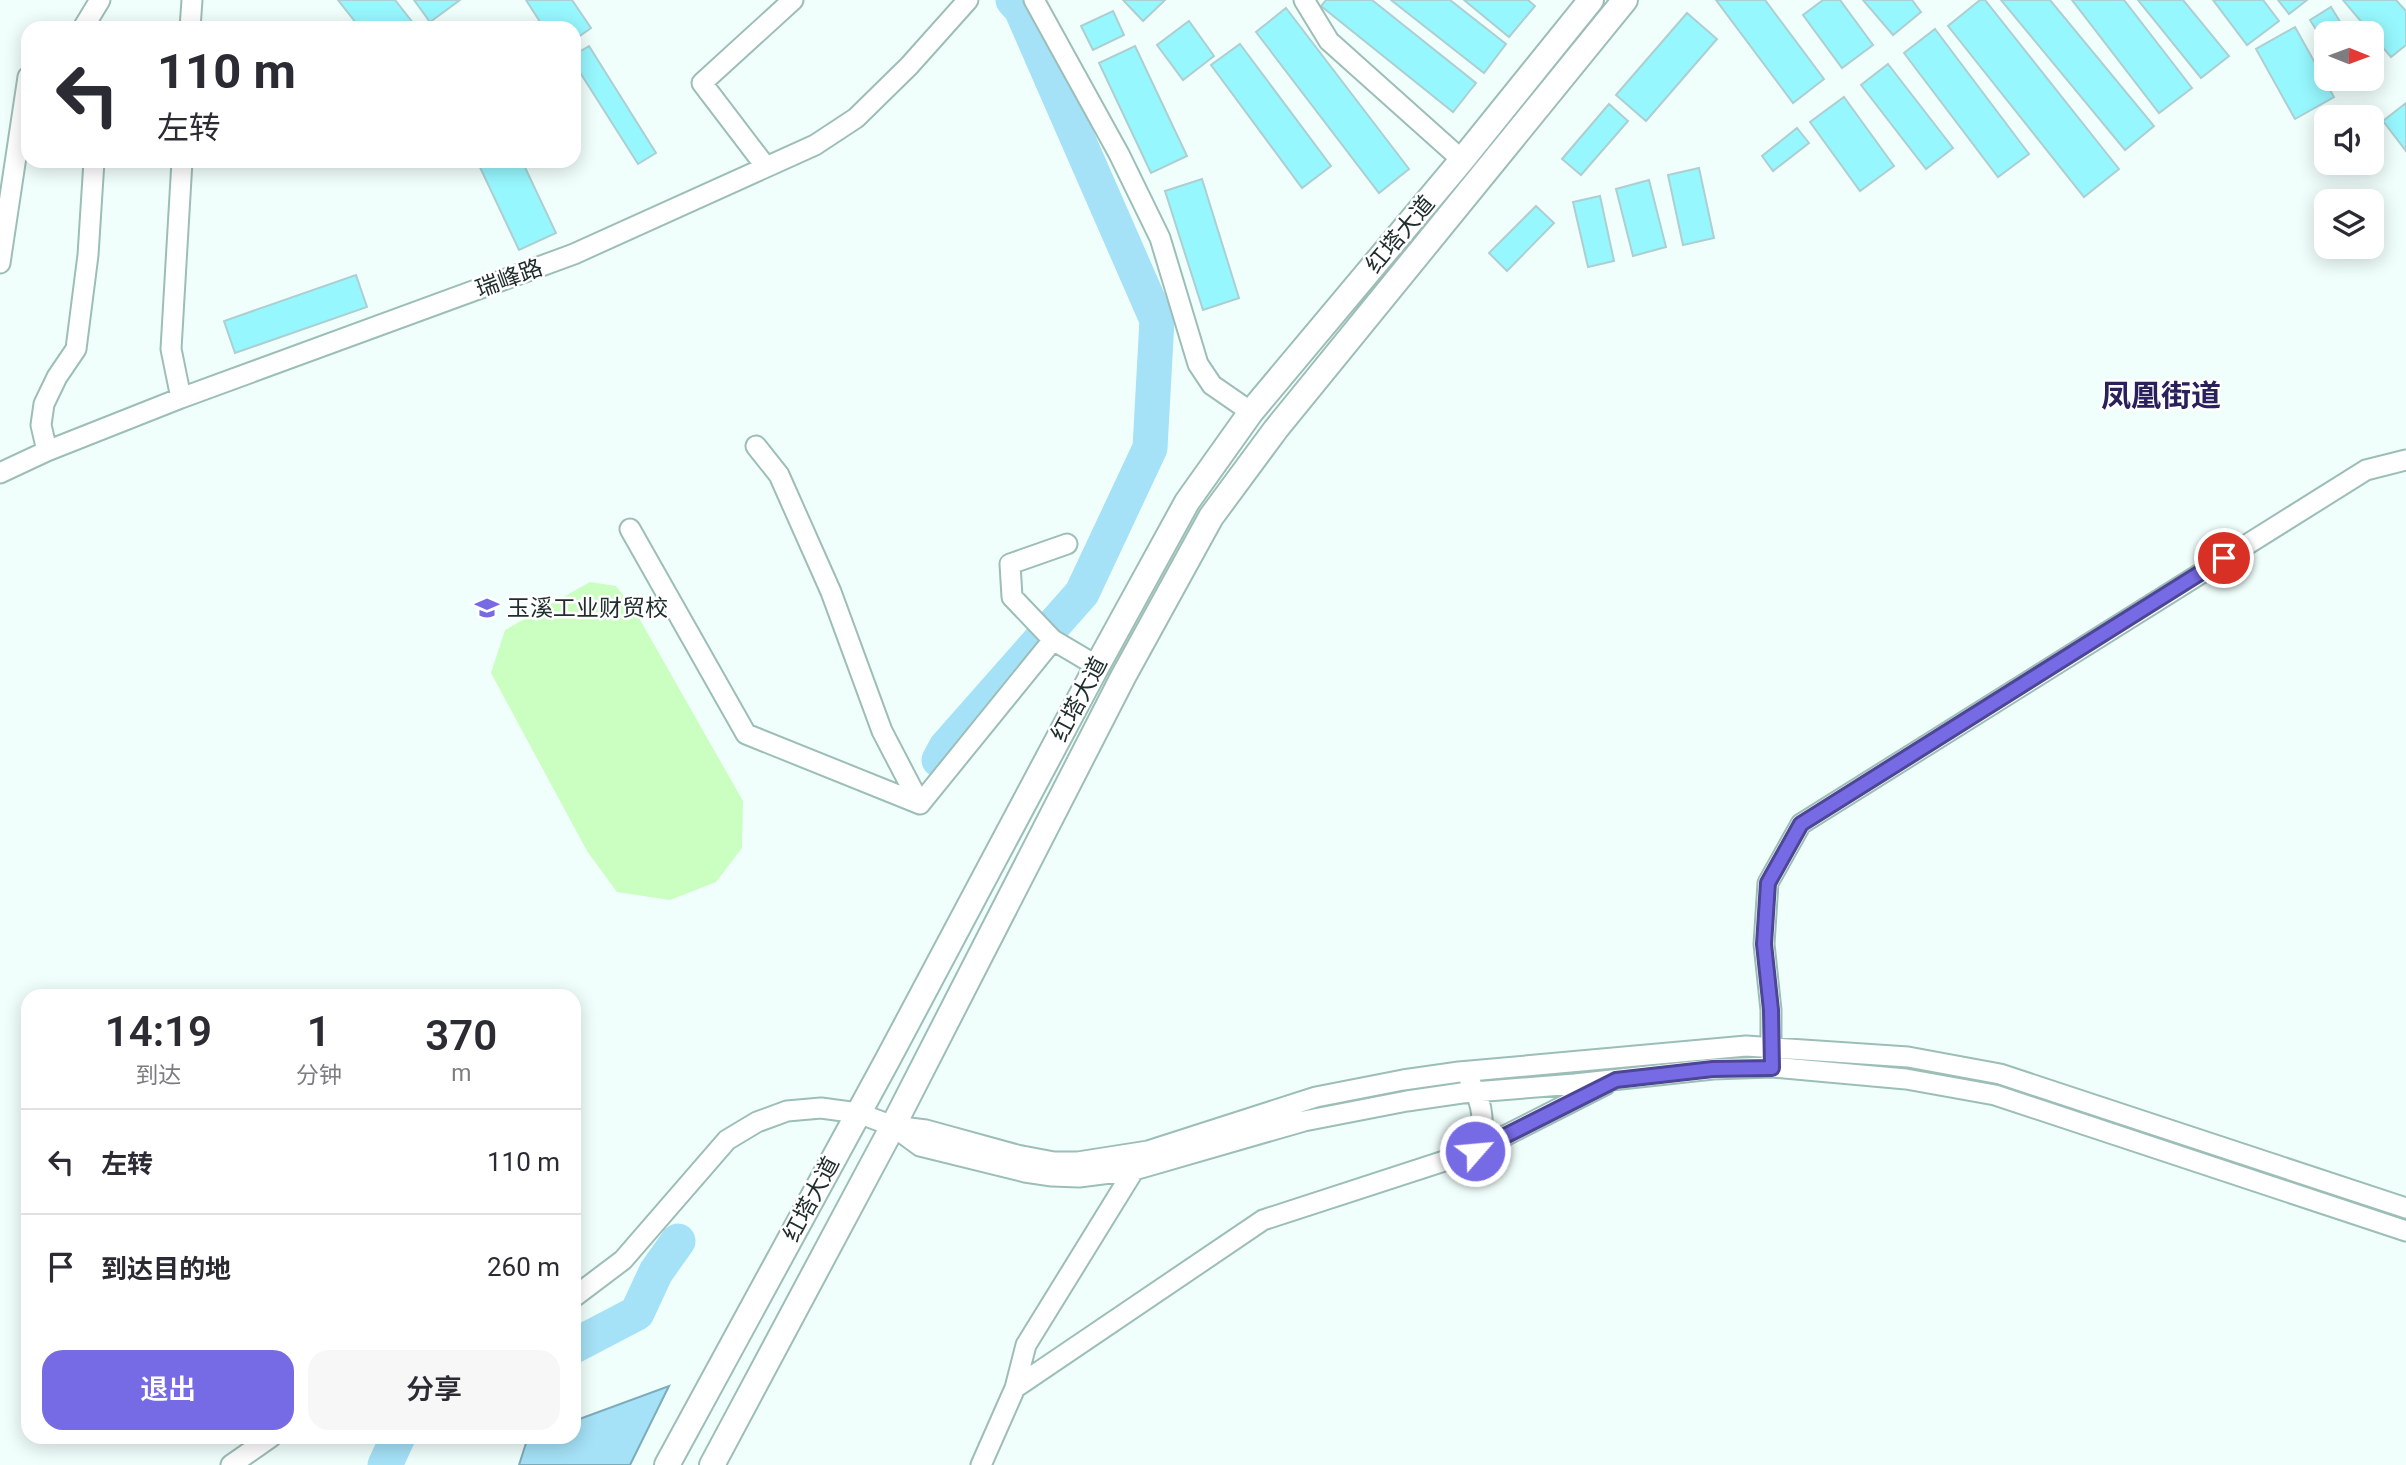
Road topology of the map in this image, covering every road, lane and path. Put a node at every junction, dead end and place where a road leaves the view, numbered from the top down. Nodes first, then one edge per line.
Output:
1 (102, 0) edge
2 (191, 0) edge
3 (793, 0) edge
4 (968, 0) edge
5 (1034, 0) edge
6 (1304, 0) edge
7 (1591, 0) edge
8 (1625, 0) edge
9 (88, 21) edge
10 (102, 21) edge
11 (190, 21) edge
12 (21, 124) edge
13 (1462, 160) junction
14 (766, 167) junction
15 (94, 168) edge
16 (182, 168) edge
17 (0, 263) edge
18 (181, 398) junction
19 (1251, 412) junction
20 (756, 446) dead end
21 (47, 451) junction
22 (2406, 460) edge
23 (0, 473) edge
24 (630, 529) dead end
25 (1067, 544) dead end
26 (1051, 638) junction
27 (1097, 666) junction
28 (920, 804) junction
29 (1771, 1048) junction
30 (1772, 1068) junction
31 (1459, 1072) junction
32 (1616, 1080) junction
33 (1476, 1092) junction
34 (858, 1113) junction
35 (893, 1126) junction
36 (1475, 1151) junction
37 (1135, 1162) junction
38 (2406, 1208) edge
39 (2406, 1231) edge
40 (581, 1292) edge
41 (1015, 1388) junction
42 (261, 1444) edge
43 (231, 1465) edge
44 (667, 1465) edge
45 (712, 1465) edge
46 (981, 1465) edge

1 - 9 street
1 - 10 street
2 - 11 street
3 - 14 street
4 - 14 street, 瑞峰路
5 - 19 street
6 - 13 street
7 - 13 main road, 红塔大道
8 - 35 main road, 红塔大道
12 - 17 street
13 - 19 main road, 红塔大道
14 - 18 street, 瑞峰路
15 - 21 street
16 - 18 street
18 - 21 street, 瑞峰路
19 - 27 main road, 红塔大道
20 - 28 street
21 - 23 street, 瑞峰路
22 - 29 street
24 - 28 street
25 - 26 street
26 - 27 street
26 - 28 street
27 - 34 main road, 红塔大道
29 - 30 street
29 - 31 street
29 - 38 street
30 - 32 street
30 - 39 street
31 - 33 street
31 - 37 street
32 - 33 street
32 - 36 street
33 - 36 street
33 - 37 street
34 - 35 street
34 - 40 street
34 - 44 main road, 红塔大道
35 - 37 street
35 - 45 main road, 红塔大道
36 - 41 street
37 - 41 street
41 - 46 street
42 - 43 street

